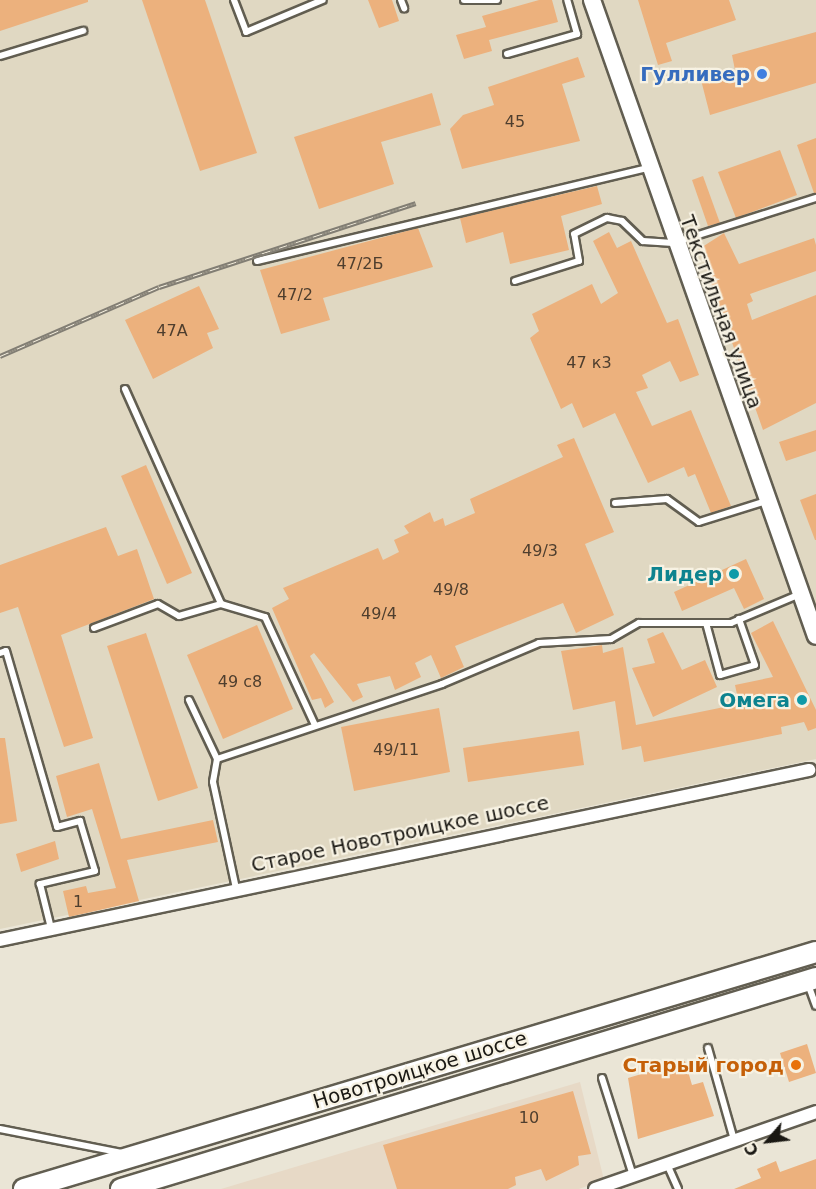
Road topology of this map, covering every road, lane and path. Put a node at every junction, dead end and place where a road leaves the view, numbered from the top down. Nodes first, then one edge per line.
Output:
1 (234, 0) edge
2 (322, 0) edge
3 (401, 0) edge
4 (464, 0) edge
5 (497, 0) edge
6 (567, 0) edge
7 (592, 0) edge
8 (404, 8) dead end
9 (83, 31) dead end
10 (507, 54) dead end
11 (0, 56) edge
12 (649, 168) junction
13 (816, 198) edge
14 (673, 243) junction
15 (257, 261) dead end
16 (515, 281) dead end
17 (125, 389) dead end
18 (766, 501) junction
19 (615, 503) dead end
20 (800, 593) junction
21 (221, 604) junction
22 (739, 619) junction
23 (706, 623) junction
24 (94, 628) dead end
25 (816, 636) edge
26 (0, 653) edge
27 (189, 700) dead end
28 (315, 724) junction
29 (217, 759) junction
30 (809, 770) dead end
31 (236, 888) junction
32 (51, 928) junction
33 (0, 940) edge
34 (816, 952) edge
35 (811, 979) edge
36 (816, 1006) edge
37 (708, 1048) dead end
38 (602, 1078) dead end
39 (816, 1112) edge
40 (0, 1129) edge
41 (734, 1140) junction
42 (131, 1155) junction
43 (667, 1164) junction
44 (633, 1177) junction
45 (24, 1189) edge
46 (121, 1189) edge
47 (595, 1189) edge
48 (678, 1189) edge

1 - 2 lane
3 - 8 lane
4 - 5 lane
6 - 10 lane
7 - 12 main road, Текстильная улица
9 - 11 lane
12 - 14 main road, Текстильная улица
12 - 15 lane
13 - 14 lane
14 - 16 lane
14 - 18 main road, Текстильная улица
17 - 21 lane
18 - 19 lane
18 - 20 main road, Текстильная улица
20 - 22 lane
20 - 25 main road, Текстильная улица
21 - 24 lane
21 - 28 lane
22 - 23 lane
22 - 23 lane
23 - 28 lane
26 - 32 lane
27 - 29 lane
28 - 29 lane
29 - 31 lane
30 - 31 street, Старое Новотроицкое шоссе
31 - 32 street, Старое Новотроицкое шоссе
32 - 33 street, Старое Новотроицкое шоссе
34 - 42 main road, Новотроицкое шоссе
35 - 36 lane
35 - 46 main road, Новотроицкое шоссе
37 - 41 lane
38 - 44 lane
39 - 41 street
40 - 42 lane
41 - 43 street
42 - 45 main road, Новотроицкое шоссе
43 - 44 street
43 - 48 lane
44 - 47 street

